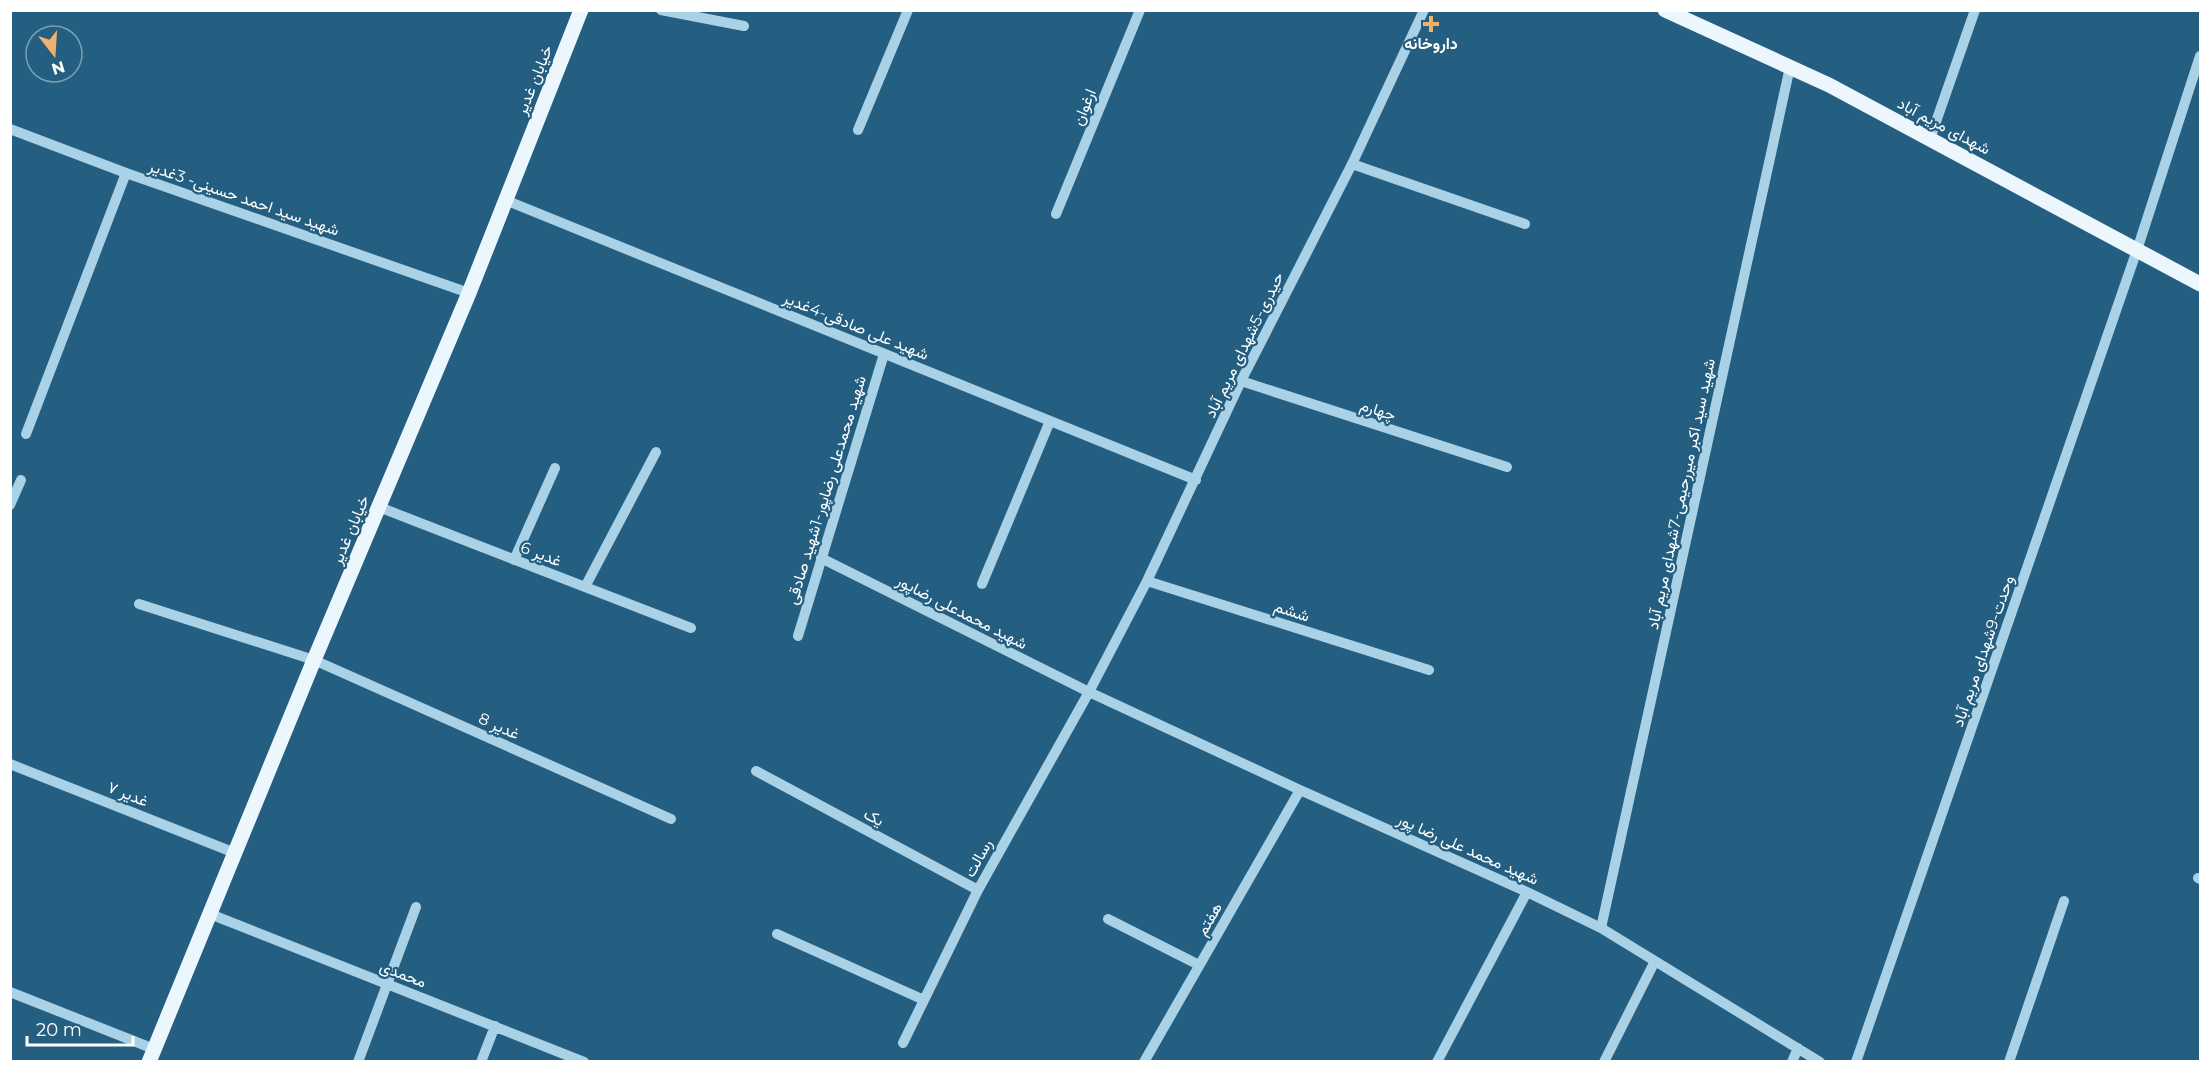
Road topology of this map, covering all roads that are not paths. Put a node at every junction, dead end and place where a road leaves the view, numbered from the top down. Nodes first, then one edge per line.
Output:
1 (581, 10) edge
2 (661, 10) edge
3 (908, 10) edge
4 (1140, 10) edge
5 (1424, 10) edge
6 (1665, 10) edge
7 (1975, 10) edge
8 (744, 26) dead end
9 (2200, 56) edge
10 (1790, 67) junction
11 (10, 129) edge
12 (858, 130) dead end
13 (1930, 139) junction
14 (1352, 164) junction
15 (126, 172) junction
16 (505, 200) junction
17 (1056, 214) dead end
18 (1525, 224) dead end
19 (2137, 250) junction
20 (2200, 284) edge
21 (469, 293) junction
22 (884, 354) junction
23 (1240, 381) junction
24 (1050, 421) junction
25 (26, 434) dead end
26 (656, 452) dead end
27 (1507, 466) dead end
28 (555, 468) dead end
29 (21, 480) dead end
30 (1196, 480) junction
31 (10, 505) edge
32 (379, 507) junction
33 (821, 558) junction
34 (514, 560) junction
35 (1147, 580) junction
36 (982, 584) dead end
37 (585, 587) junction
38 (139, 604) dead end
39 (691, 628) dead end
40 (798, 636) dead end
41 (314, 660) junction
42 (1429, 670) dead end
43 (1089, 692) junction
44 (10, 764) edge
45 (756, 771) dead end
46 (1300, 790) junction
47 (671, 819) dead end
48 (235, 853) junction
49 (978, 890) junction
50 (1527, 892) junction
51 (2064, 901) dead end
52 (417, 907) dead end
53 (210, 914) junction
54 (1108, 919) dead end
55 (1601, 928) junction
56 (777, 934) dead end
57 (1655, 961) junction
58 (1199, 965) junction
59 (388, 985) junction
60 (10, 992) edge
61 (924, 1000) junction
62 (495, 1026) junction
63 (903, 1043) dead end
64 (1798, 1048) junction
65 (151, 1055) edge
66 (581, 1061) edge
67 (358, 1062) edge
68 (482, 1062) edge
69 (1144, 1062) edge
70 (1437, 1062) edge
71 (1604, 1062) edge
72 (1792, 1062) edge
73 (1820, 1062) edge
74 (1857, 1062) edge
75 (2009, 1062) edge

1 - 16 main road, خیابان غدیر
2 - 8 street
3 - 12 street
4 - 17 street, ارغوان
5 - 14 street, حیدری-5شهدای مریم آباد
6 - 10 main road, شهدای مریم آباد
7 - 13 street
9 - 19 street, وحدت-9شهدای مریم آباد
10 - 13 main road, شهدای مریم آباد
10 - 55 street, شهید سید اکبر میررحیمی-7شهدای مریم آباد
11 - 15 street, شهید سید احمد حسینی- 3غدیر
13 - 19 main road, شهدای مریم آباد
14 - 18 street
14 - 23 street, حیدری-5شهدای مریم آباد
15 - 21 street, شهید سید احمد حسینی- 3غدیر
15 - 25 street
16 - 21 main road, خیابان غدیر
16 - 22 street, شهید علی صادقی-4غدیر
19 - 20 main road, شهدای مریم آباد
19 - 74 street, وحدت-9شهدای مریم آباد
21 - 32 main road, خیابان غدیر
22 - 24 street, شهید علی صادقی-4غدیر
22 - 33 street, شهید محمدعلی رضاپور-1شهید صادقی
23 - 27 street, چهارم
23 - 30 street, حیدری-5شهدای مریم آباد
24 - 30 street, شهید علی صادقی-4غدیر
24 - 36 street
26 - 37 street
28 - 34 street
29 - 31 street
30 - 35 street, حیدری-5شهدای مریم آباد
32 - 34 street, غدیر 6
32 - 41 main road, خیابان غدیر
33 - 40 street, شهید محمدعلی رضاپور-1شهید صادقی
33 - 43 street, شهید محمدعلی رضاپور
34 - 37 street, غدیر 6
35 - 42 street, ششم
35 - 43 street, حیدری-5شهدای مریم آباد
37 - 39 street, غدیر 6
38 - 41 street, غدیر 8
41 - 47 street, غدیر 8
41 - 48 main road, خیابان غدیر
43 - 46 street, شهید محمد علی رضا پور
43 - 49 street, رسالت
44 - 48 street, غدیر ۷
45 - 49 street, یک
46 - 50 street, شهید محمد علی رضا پور
46 - 58 street, هفتم
48 - 53 main road, خیابان غدیر
49 - 61 street, رسالت
50 - 55 street, شهید محمد علی رضا پور
50 - 70 street
51 - 75 street
52 - 59 street
53 - 59 street, محمدی
53 - 65 main road, خیابان غدیر
54 - 58 street
55 - 57 street, شهید محمد علی رضا پور
56 - 61 street
57 - 64 street, شهید محمد علی رضا پور
57 - 71 street
58 - 69 street, هفتم
59 - 62 street, محمدی
59 - 67 street
60 - 65 street
61 - 63 street, رسالت
62 - 66 street, محمدی
62 - 68 street
64 - 72 street
64 - 73 street, شهید محمد علی رضا پور

